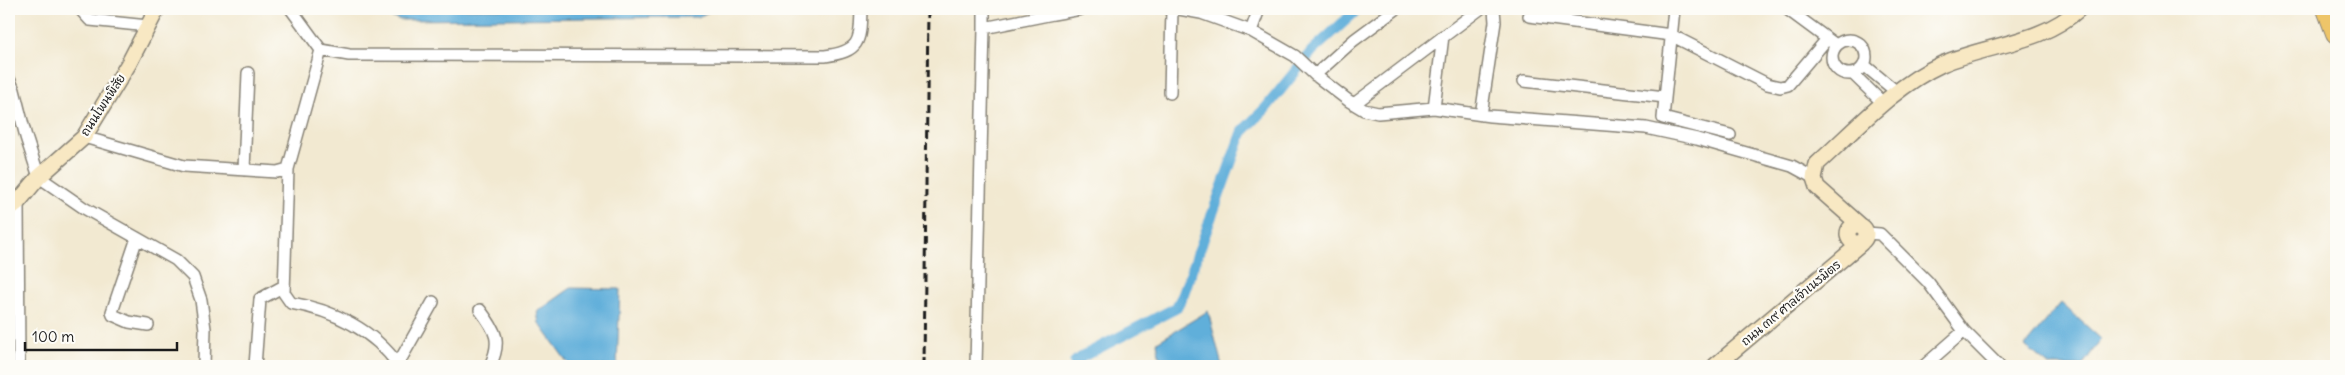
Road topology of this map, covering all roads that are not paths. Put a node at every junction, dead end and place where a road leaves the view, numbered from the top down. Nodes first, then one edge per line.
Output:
1 (80, 9) edge
2 (157, 9) edge
3 (291, 9) edge
4 (861, 9) edge
5 (984, 9) edge
6 (1081, 9) edge
7 (1172, 9) edge
8 (1179, 9) edge
9 (1259, 9) edge
10 (1396, 9) edge
11 (1480, 9) edge
12 (1494, 9) edge
13 (1674, 9) edge
14 (1787, 9) edge
15 (2079, 9) edge
16 (2326, 9) edge
17 (1053, 11) edge
18 (1529, 16) dead end
19 (148, 26) junction
20 (984, 28) junction
21 (1250, 31) junction
22 (2336, 33) edge
23 (1671, 35) junction
24 (1443, 36) junction
25 (1832, 42) junction
26 (321, 50) junction
27 (1864, 65) junction
28 (248, 73) dead end
29 (1312, 73) junction
30 (1853, 74) junction
31 (9, 79) edge
32 (1524, 81) dead end
33 (1170, 93) dead end
34 (1898, 93) junction
35 (1665, 96) junction
36 (1354, 104) junction
37 (1884, 104) junction
38 (1434, 108) junction
39 (1481, 115) junction
40 (1730, 135) dead end
41 (84, 136) junction
42 (288, 169) junction
43 (244, 170) junction
44 (40, 177) junction
45 (1814, 178) junction
46 (13, 205) edge
47 (1857, 235) junction
48 (137, 238) junction
49 (284, 286) junction
50 (433, 302) dead end
51 (480, 310) dead end
52 (148, 325) dead end
53 (1964, 331) junction
54 (398, 365) edge
55 (19, 366) edge
56 (204, 366) edge
57 (255, 366) edge
58 (490, 366) edge
59 (976, 366) edge
60 (1714, 366) edge
61 (1924, 366) edge
62 (1999, 366) edge

1 - 19 street
2 - 19 main road, ถนนโพนพิสัย
3 - 26 street
4 - 26 street
5 - 20 street
6 - 17 street
7 - 33 street
8 - 21 street
9 - 21 street
10 - 29 street
11 - 24 street
12 - 39 street
13 - 23 street
14 - 25 street
15 - 34 main road
16 - 22 highway
17 - 20 street
18 - 23 street
19 - 41 main road, ถนนโพนพิสัย
20 - 59 street
21 - 29 street
23 - 25 street
23 - 35 street
24 - 36 street
24 - 38 street
25 - 27 street
25 - 30 street
26 - 42 street
27 - 30 street
27 - 34 street
28 - 43 street
29 - 36 street
30 - 37 street
31 - 44 street
32 - 35 street
34 - 37 main road
35 - 40 street
36 - 38 street
37 - 45 main road
38 - 39 street
39 - 45 street
41 - 43 street
41 - 44 main road, ถนนโพนพิสัย
42 - 43 street
42 - 49 street
44 - 46 main road, ถนนโพนพิสัย
44 - 48 street
45 - 47 main road
46 - 55 street
47 - 53 street
47 - 60 main road, ถนน ๓๙ ศาลเจ้าเนรมิตร
48 - 52 street
48 - 56 street
49 - 54 street
49 - 57 street
50 - 54 street
51 - 58 street
53 - 61 street
53 - 62 street

